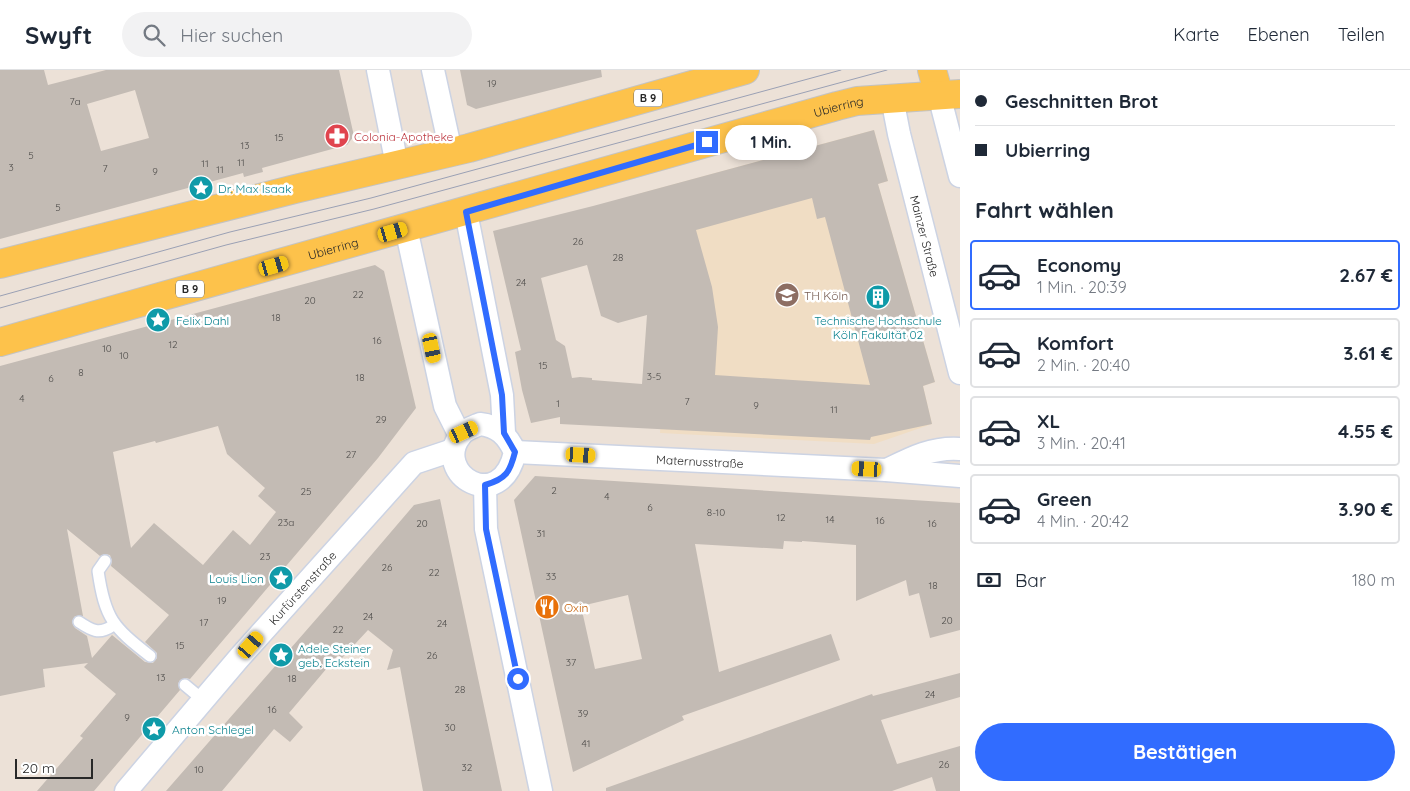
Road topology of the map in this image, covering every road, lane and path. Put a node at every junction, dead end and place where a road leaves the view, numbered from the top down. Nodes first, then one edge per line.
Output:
1 (378, 70) edge
2 (433, 70) edge
3 (745, 70) edge
4 (944, 86) edge
5 (892, 98) junction
6 (451, 152) junction
7 (397, 165) junction
8 (960, 176) edge
9 (466, 212) junction
10 (406, 228) junction
11 (0, 264) edge
12 (0, 342) edge
13 (960, 373) edge
14 (509, 442) junction
15 (456, 443) junction
16 (960, 449) edge
17 (886, 470) junction
18 (960, 476) edge
19 (485, 485) junction
20 (105, 560) dead end
21 (79, 622) dead end
22 (112, 626) dead end
23 (150, 656) dead end
24 (185, 685) dead end
25 (202, 700) junction
26 (126, 791) edge
27 (541, 791) edge

1 - 7 street
2 - 6 street
3 - 6 main road, B 9
4 - 5 main road, Ubierring / B 9
4 - 8 street
5 - 9 main road, Ubierring / B 9
5 - 13 street, Mainzer Straße
6 - 7 main road, B 9
7 - 11 main road, B 9
9 - 10 main road, Ubierring / B 9
9 - 14 street
10 - 12 main road, Ubierring / B 9
10 - 15 street
14 - 15 street
14 - 17 street, Maternusstraße
14 - 19 street
15 - 19 street
15 - 25 street, Kurfürstenstraße
16 - 17 street, Maternusstraße
17 - 18 street, Maternusstraße
19 - 27 street
20 - 23 lane
21 - 22 lane
24 - 25 lane
25 - 26 street, Kurfürstenstraße

